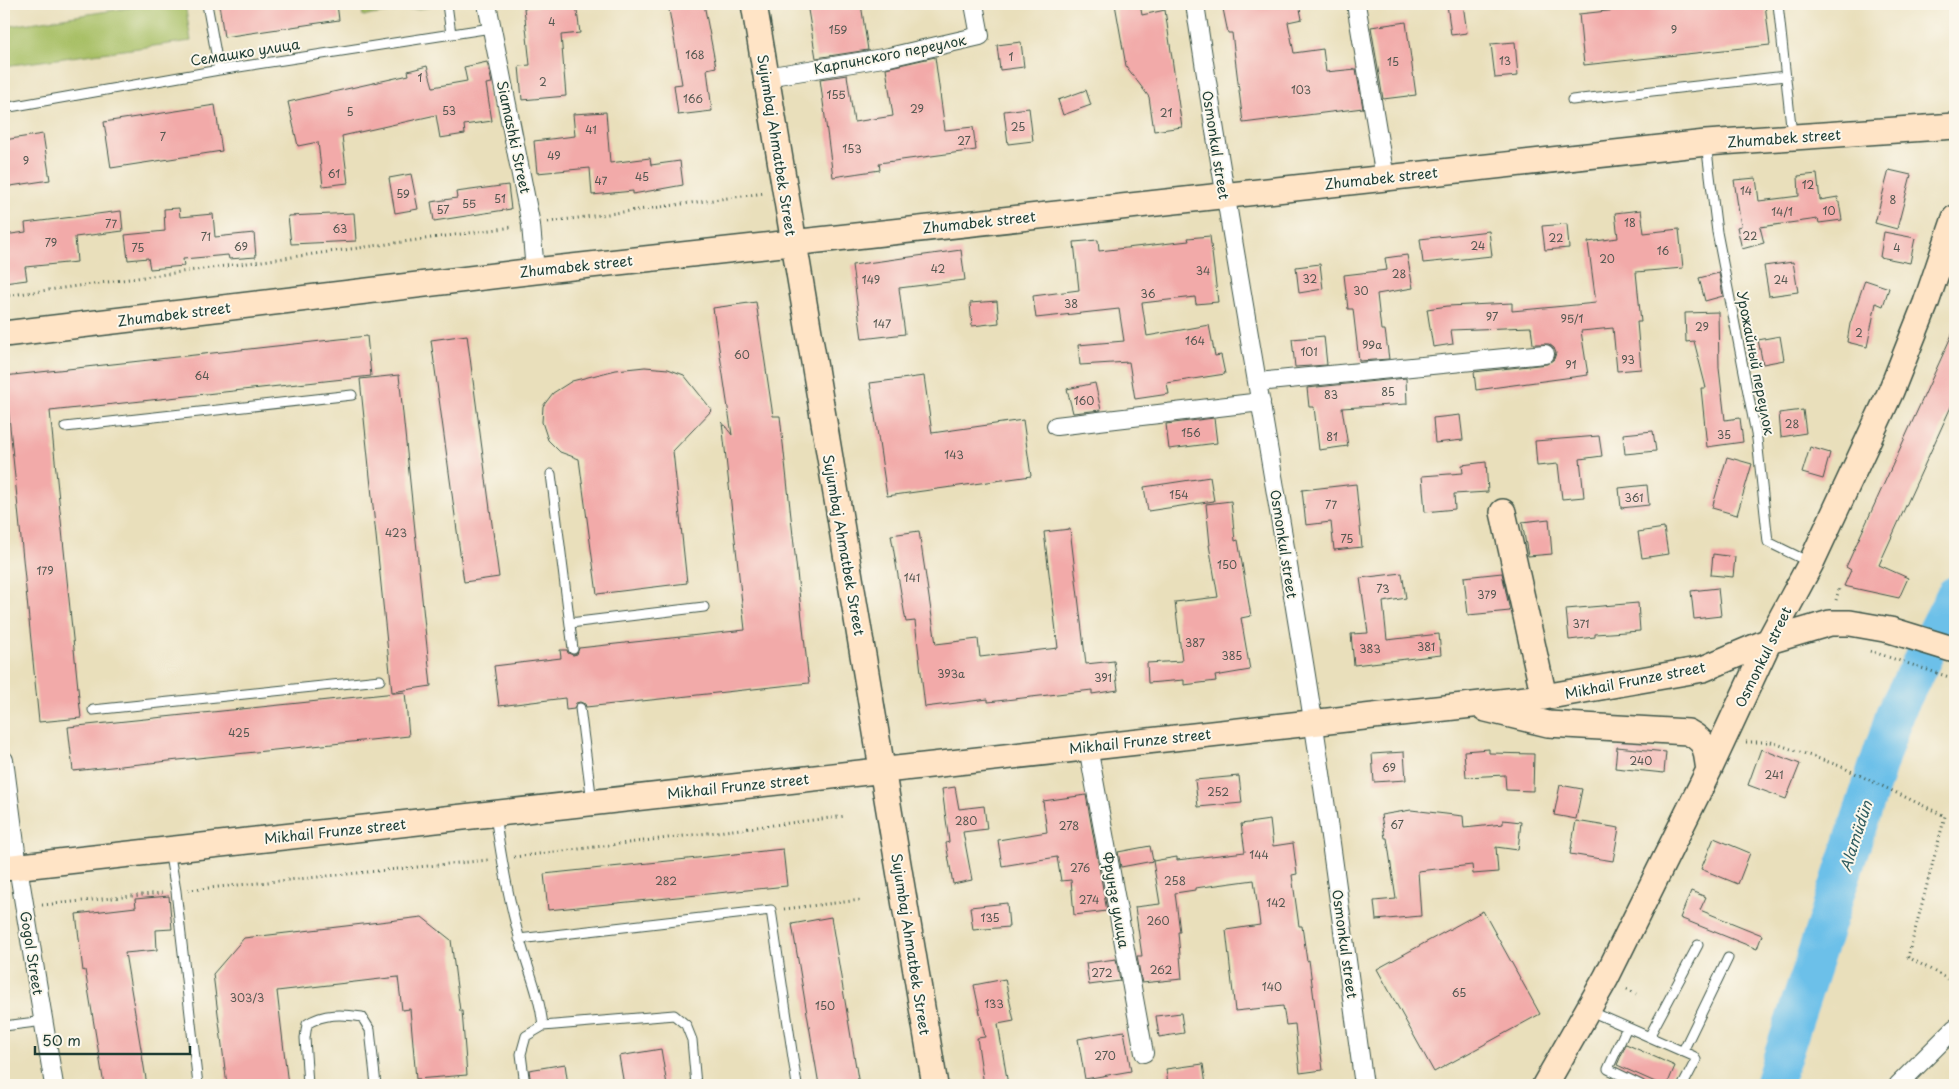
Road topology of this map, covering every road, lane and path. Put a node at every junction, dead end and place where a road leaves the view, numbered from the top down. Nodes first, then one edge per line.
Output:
1 (207, 4) edge
2 (446, 4) edge
3 (487, 4) edge
4 (754, 4) edge
5 (974, 4) edge
6 (1195, 4) edge
7 (1356, 4) edge
8 (1778, 4) edge
9 (492, 28) junction
10 (451, 34) junction
11 (219, 70) junction
12 (1786, 76) junction
13 (766, 77) junction
14 (1572, 100) dead end
15 (4, 108) edge
16 (1955, 126) edge
17 (1792, 137) junction
18 (1706, 143) junction
19 (1385, 178) junction
20 (768, 193) dead end
21 (1224, 196) junction
22 (1955, 218) edge
23 (540, 223) dead end
24 (518, 226) dead end
25 (793, 242) junction
26 (534, 271) junction
27 (4, 296) edge
28 (4, 334) edge
29 (1545, 354) dead end
30 (1258, 382) junction
31 (352, 394) dead end
32 (1261, 402) junction
33 (1056, 426) dead end
34 (65, 427) dead end
35 (550, 474) dead end
36 (1503, 512) dead end
37 (1811, 562) junction
38 (704, 607) dead end
39 (570, 624) junction
40 (1769, 641) junction
41 (573, 649) dead end
42 (1955, 650) edge
43 (1871, 652) dead end
44 (1955, 679) edge
45 (380, 680) dead end
46 (1544, 697) junction
47 (1471, 705) junction
48 (580, 708) dead end
49 (93, 710) dead end
50 (1314, 722) junction
51 (1723, 742) junction
52 (1088, 747) junction
53 (4, 760) edge
54 (882, 770) junction
55 (1709, 770) junction
56 (592, 803) junction
57 (494, 814) junction
58 (846, 816) dead end
59 (169, 850) junction
60 (502, 858) junction
61 (11, 868) edge
62 (176, 891) junction
63 (861, 900) dead end
64 (25, 906) junction
65 (771, 910) junction
66 (519, 939) junction
67 (1698, 945) dead end
68 (1728, 958) dead end
69 (1955, 983) edge
70 (1627, 989) dead end
71 (1636, 994) dead end
72 (1588, 1010) junction
73 (44, 1021) junction
74 (4, 1026) edge
75 (543, 1026) junction
76 (1626, 1027) junction
77 (1955, 1028) edge
78 (1649, 1037) junction
79 (1682, 1051) junction
80 (1144, 1053) dead end
81 (54, 1085) edge
82 (198, 1085) edge
83 (308, 1085) edge
84 (376, 1085) edge
85 (525, 1085) edge
86 (696, 1085) edge
87 (797, 1085) edge
88 (935, 1085) edge
89 (1364, 1085) edge
90 (1546, 1085) edge
91 (1641, 1085) edge
92 (1683, 1085) edge
93 (1898, 1085) edge

1 - 11 lane
2 - 10 lane
3 - 9 street, Siamashki Street
4 - 13 street, Sujumbaj Ahmatbek Street
5 - 13 street, Карпинского переулок
6 - 21 street, Osmonkul street
7 - 19 street
8 - 12 lane
9 - 10 lane, Семашко улица
9 - 26 street, Siamashki Street
10 - 11 lane, Семашко улица
11 - 15 lane, Семашко улица
12 - 14 lane
12 - 17 lane
13 - 25 street, Sujumbaj Ahmatbek Street
16 - 17 street, Zhumabek street
17 - 18 street, Zhumabek street
18 - 19 street, Zhumabek street
18 - 37 lane, Урожайный переулок
19 - 21 street, Zhumabek street
20 - 23 path
21 - 25 street, Zhumabek street
21 - 30 street, Osmonkul street
22 - 37 street, Osmonkul street
24 - 27 path
25 - 26 street, Zhumabek street
25 - 54 street, Sujumbaj Ahmatbek Street
26 - 28 street, Zhumabek street
29 - 30 street
30 - 32 street, Osmonkul street
31 - 34 lane
32 - 33 street
32 - 50 street, Osmonkul street
35 - 39 lane
36 - 46 street
37 - 40 street, Osmonkul street
38 - 39 lane
39 - 41 lane
40 - 42 street, Mikhail Frunze street
40 - 46 street, Mikhail Frunze street
40 - 51 street, Osmonkul street
43 - 44 path
45 - 49 lane
46 - 47 street, Mikhail Frunze street
47 - 50 street, Mikhail Frunze street
47 - 55 street, Mikhail Frunze street
48 - 56 lane
50 - 52 street, Mikhail Frunze street
50 - 89 street, Osmonkul street
51 - 55 street, Osmonkul street
51 - 69 path
52 - 54 street, Mikhail Frunze street
52 - 80 street, Фрунзе улица
53 - 61 street, Gogol Street
54 - 56 street, Mikhail Frunze street
54 - 88 street, Sujumbaj Ahmatbek Street
55 - 72 street, Osmonkul street
56 - 57 street, Mikhail Frunze street
57 - 59 street, Mikhail Frunze street
57 - 60 lane
58 - 60 path
59 - 61 street, Mikhail Frunze street
59 - 62 lane
60 - 62 path
60 - 66 lane
61 - 64 street, Gogol Street
62 - 64 path
62 - 82 lane
63 - 65 path
64 - 73 street, Gogol Street
65 - 66 lane
65 - 87 lane
66 - 75 lane
67 - 78 lane
68 - 79 lane
70 - 71 path
72 - 76 lane
72 - 90 street, Osmonkul street
73 - 74 lane
73 - 81 street, Gogol Street
75 - 85 lane
75 - 86 lane
76 - 78 lane
76 - 91 lane
77 - 93 street
78 - 79 lane
79 - 92 lane
83 - 84 lane

